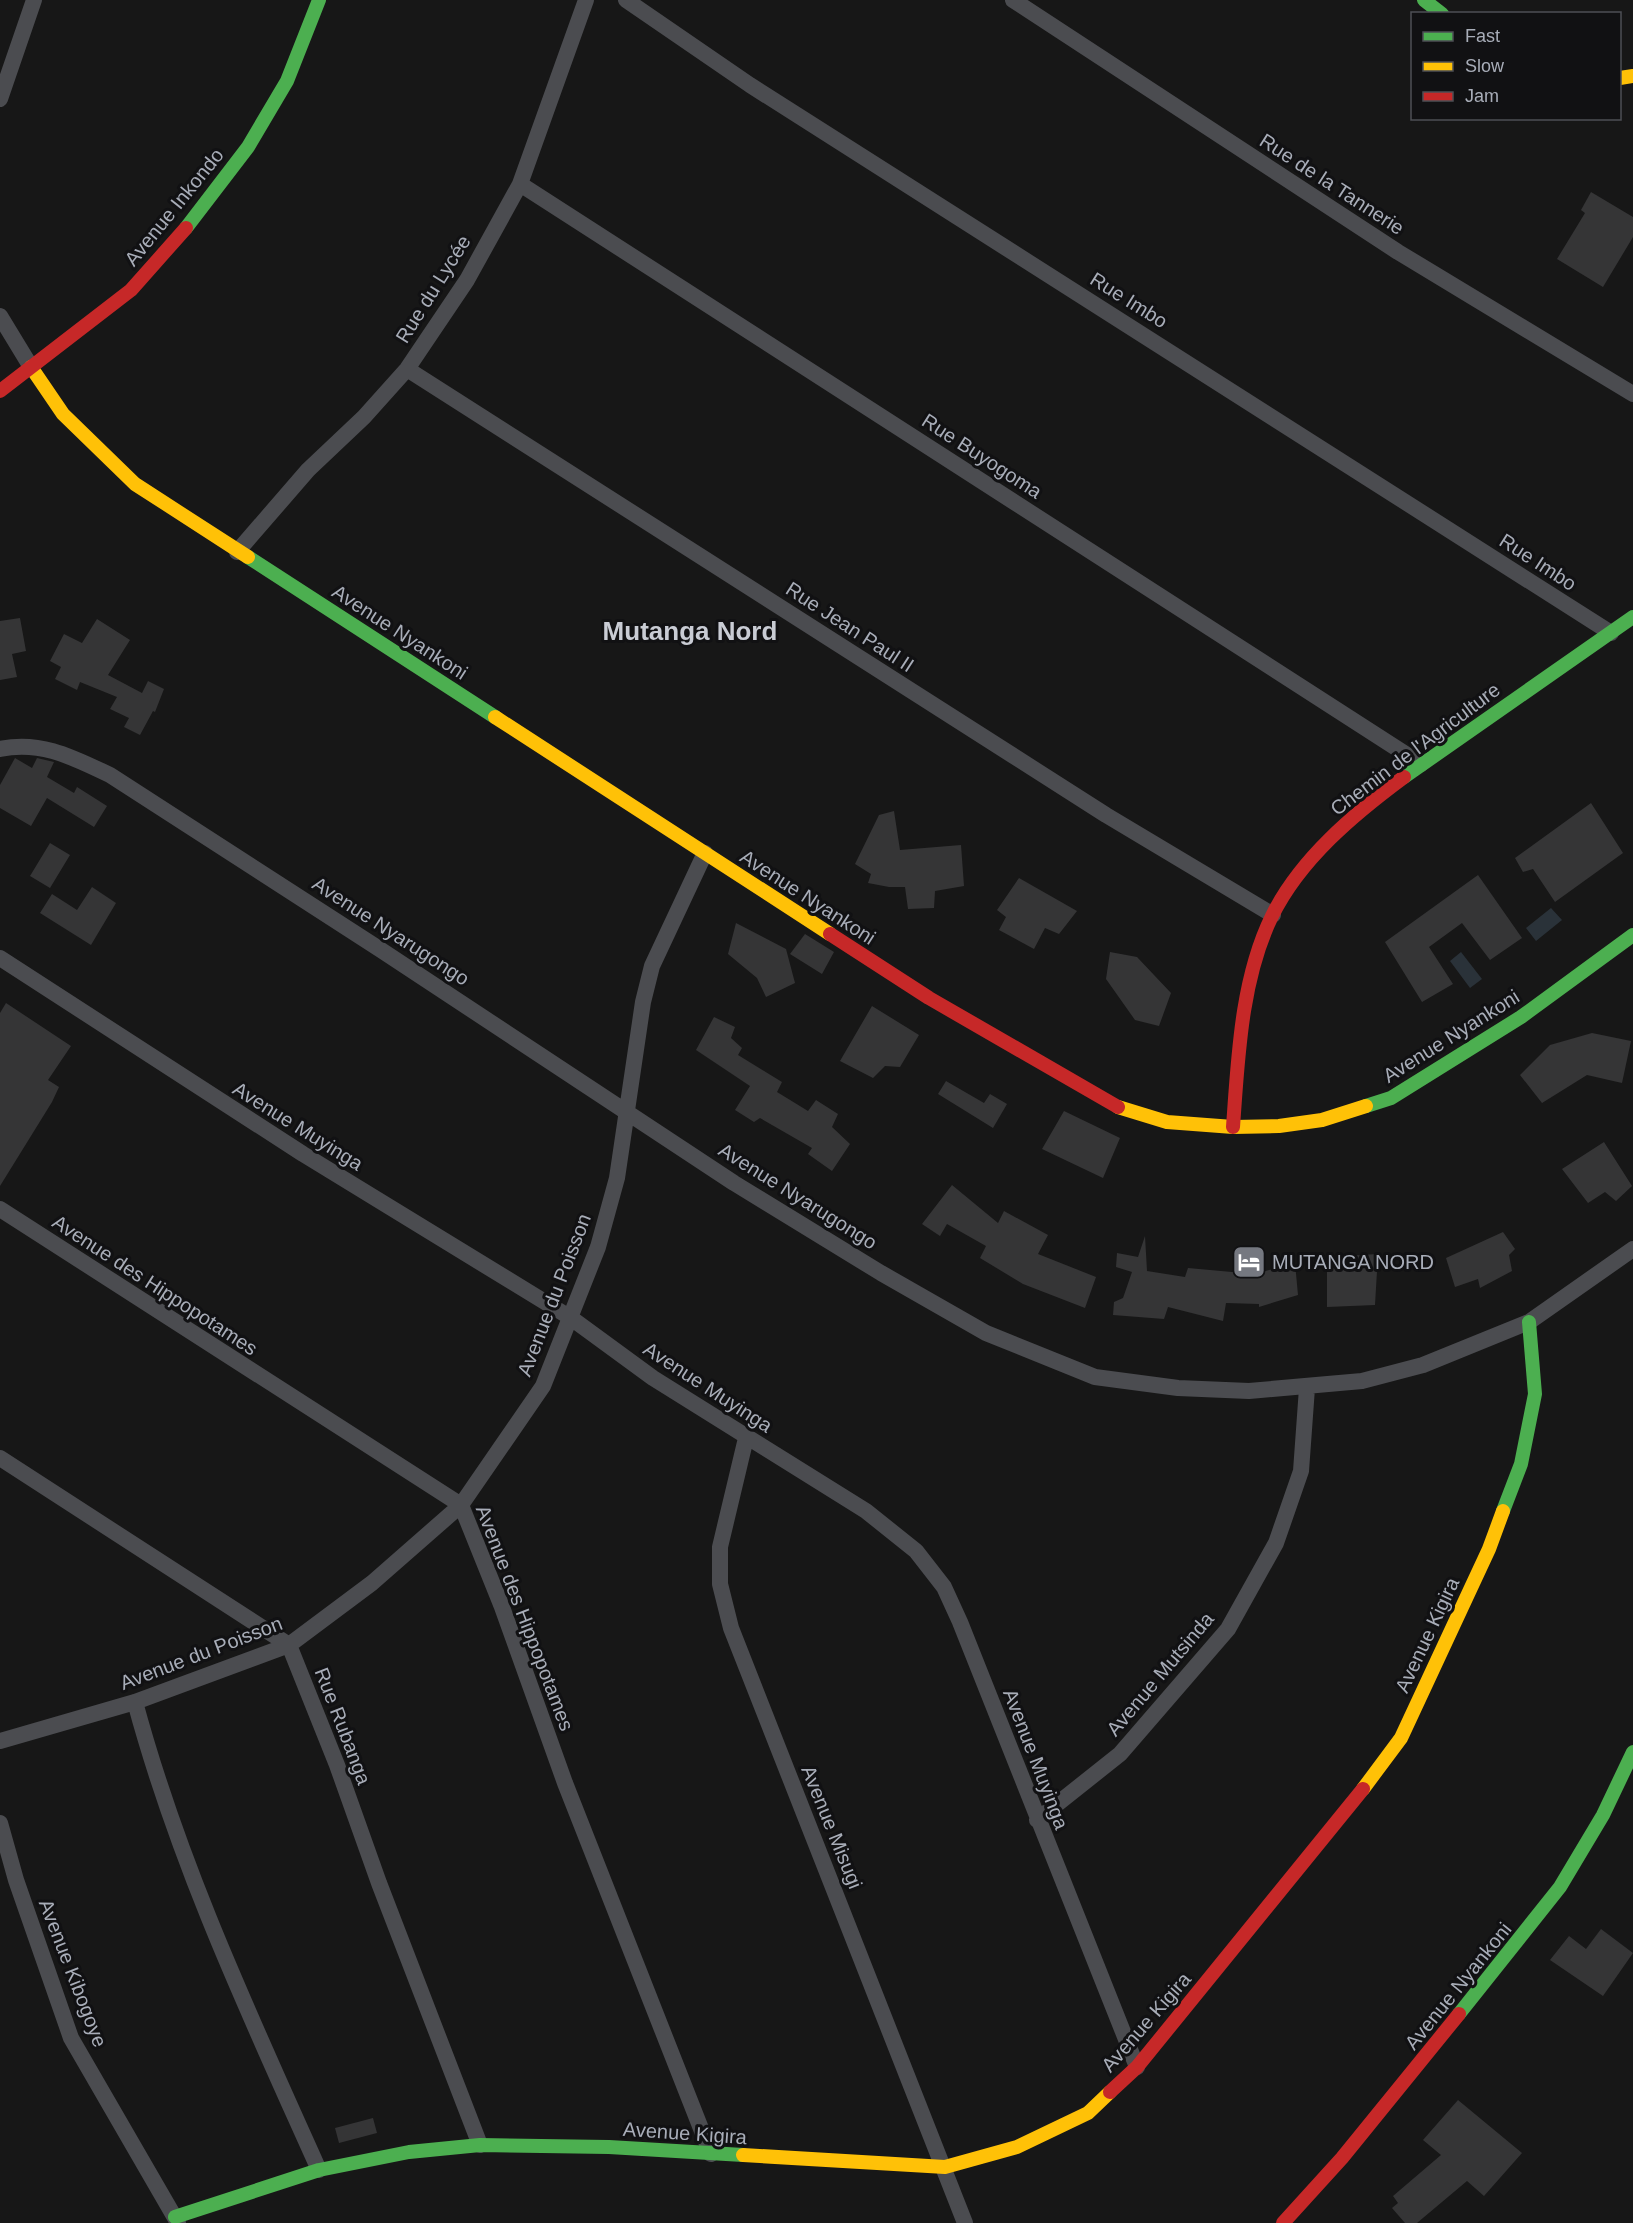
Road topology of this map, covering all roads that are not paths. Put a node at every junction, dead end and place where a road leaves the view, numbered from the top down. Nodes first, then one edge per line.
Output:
1 (34, 0) edge
2 (319, 0) edge
3 (586, 0) edge
4 (626, 0) edge
5 (1014, 0) edge
6 (1424, 0) edge
7 (1439, 12) edge
8 (0, 99) edge
9 (520, 184) junction
10 (0, 316) edge
11 (31, 367) junction
12 (407, 369) junction
13 (0, 391) edge
14 (1633, 394) edge
15 (237, 552) junction
16 (1633, 617) edge
17 (1611, 633) junction
18 (0, 749) edge
19 (1421, 764) junction
20 (705, 853) junction
21 (1273, 915) junction
22 (1633, 935) edge
23 (0, 958) edge
24 (629, 1112) junction
25 (1233, 1127) junction
26 (0, 1209) edge
27 (1633, 1249) edge
28 (571, 1318) junction
29 (1529, 1322) junction
30 (1307, 1388) junction
31 (746, 1438) junction
32 (0, 1458) edge
33 (460, 1505) junction
34 (289, 1645) junction
35 (135, 1702) junction
36 (0, 1741) edge
37 (1633, 1752) edge
38 (1037, 1820) junction
39 (0, 1823) edge
40 (1137, 2067) junction
41 (480, 2145) junction
42 (711, 2154) junction
43 (945, 2167) junction
44 (319, 2170) junction
45 (177, 2220) edge
46 (965, 2223) edge
47 (1283, 2223) edge

1 - 8 street
2 - 11 street, Avenue Inkondo
3 - 9 street, Rue du Lycée
4 - 17 street, Rue Imbo
5 - 14 street, Rue de la Tannerie
6 - 7 street
9 - 12 street, Rue du Lycée
9 - 19 street, Rue Buyogoma
10 - 11 street
11 - 13 street, Avenue Inkondo
11 - 15 street, Avenue Nyankoni
12 - 15 street, Rue du Lycée
12 - 21 street, Rue Jean Paul II
15 - 20 street, Avenue Nyankoni
16 - 17 street, Chemin de l'Agriculture
17 - 19 street, Chemin de l'Agriculture
18 - 24 street, Avenue Nyarugongo
19 - 21 street, Chemin de l'Agriculture
20 - 24 street, Avenue du Poisson
20 - 25 street, Avenue Nyankoni
21 - 25 street, Chemin de l'Agriculture
22 - 25 street, Avenue Nyankoni
23 - 28 street, Avenue Muyinga
24 - 28 street, Avenue du Poisson
24 - 30 street, Avenue Nyarugongo
26 - 33 street, Avenue des Hippopotames
27 - 29 street, Avenue Nyarugongo
28 - 31 street, Avenue Muyinga
28 - 33 street, Avenue du Poisson
29 - 30 street, Avenue Nyarugongo
29 - 40 street, Avenue Kigira
30 - 38 street, Avenue Mutsinda
31 - 38 street, Avenue Muyinga
31 - 43 street, Avenue Misugi
32 - 34 street
33 - 34 street, Avenue du Poisson
33 - 42 street, Avenue des Hippopotames
34 - 35 street, Avenue du Poisson
34 - 41 street, Rue Rubanga
35 - 36 street, Avenue du Poisson
35 - 44 street
37 - 47 street, Avenue Nyankoni
38 - 40 street, Avenue Muyinga
39 - 45 street, Avenue Kibogoye
40 - 43 street, Avenue Kigira
41 - 42 street, Avenue Kigira
41 - 44 street, Avenue Kigira
42 - 43 street, Avenue Kigira
43 - 46 street, Avenue Misugi
44 - 45 street, Avenue Kigira

